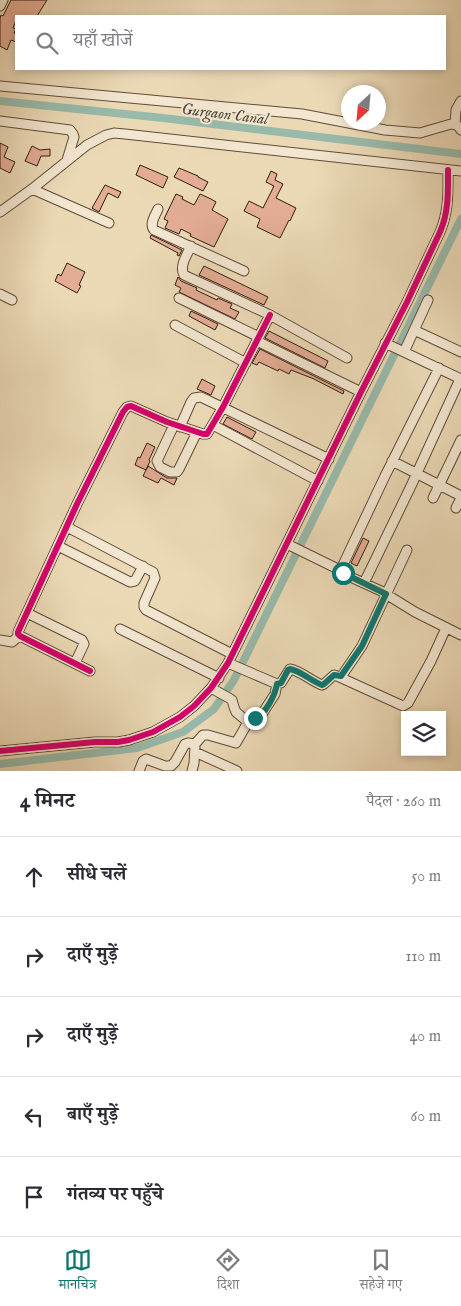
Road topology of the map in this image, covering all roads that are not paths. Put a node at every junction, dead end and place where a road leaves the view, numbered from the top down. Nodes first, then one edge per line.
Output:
1 (3, 0) edge
2 (0, 6) edge
3 (0, 86) edge
4 (461, 101) edge
5 (0, 121) edge
6 (458, 127) edge
7 (67, 160) junction
8 (448, 170) junction
9 (460, 171) edge
10 (32, 189) junction
11 (158, 209) dead end
12 (0, 212) edge
13 (109, 224) dead end
14 (191, 246) junction
15 (244, 271) dead end
16 (0, 294) edge
17 (179, 298) dead end
18 (12, 300) dead end
19 (428, 300) dead end
20 (270, 315) junction
21 (175, 325) dead end
22 (414, 330) junction
23 (258, 339) junction
24 (396, 348) junction
25 (461, 352) edge
26 (347, 358) dead end
27 (246, 362) junction
28 (439, 368) junction
29 (461, 379) edge
30 (361, 392) junction
31 (223, 407) junction
32 (213, 425) junction
33 (177, 426) junction
34 (197, 432) junction
35 (461, 440) edge
36 (329, 459) junction
37 (392, 462) junction
38 (416, 473) junction
39 (318, 481) junction
40 (439, 485) junction
41 (461, 497) edge
42 (433, 498) dead end
43 (456, 508) dead end
44 (67, 527) junction
45 (287, 544) junction
46 (58, 546) junction
47 (406, 550) dead end
48 (143, 566) junction
49 (342, 571) junction
50 (364, 583) junction
51 (386, 594) junction
52 (27, 613) junction
53 (446, 628) junction
54 (120, 629) dead end
55 (461, 635) edge
56 (19, 636) junction
57 (0, 640) edge
58 (232, 654) junction
59 (75, 663) junction
60 (236, 666) junction
61 (90, 671) dead end
62 (341, 676) junction
63 (219, 678) junction
64 (277, 684) junction
65 (218, 692) junction
66 (248, 722) junction
67 (195, 748) junction
68 (0, 751) edge
69 (173, 769) edge
70 (139, 771) edge
71 (192, 771) edge
72 (237, 771) edge

1 - 2 street
3 - 6 street
4 - 6 street
5 - 7 street
7 - 8 street
7 - 10 street
8 - 9 street
8 - 24 street
10 - 12 street
10 - 13 street
11 - 14 street
14 - 15 street
14 - 20 street
16 - 18 street
17 - 23 street
19 - 22 street
20 - 23 street
20 - 26 street
21 - 27 street
22 - 24 street
22 - 25 street
23 - 27 street
23 - 30 street
24 - 28 street
24 - 30 street
27 - 31 street
28 - 29 street
28 - 37 street
29 - 38 street
30 - 36 street
31 - 32 street
31 - 33 street
31 - 36 street
32 - 34 street
32 - 39 street
33 - 34 street
33 - 34 street
33 - 44 street
35 - 40 street
36 - 39 street
37 - 38 street
37 - 49 street
38 - 40 street
38 - 50 street
39 - 45 street
40 - 41 street
40 - 42 street
41 - 43 street
44 - 46 street
44 - 48 street
45 - 49 street
45 - 58 street
46 - 48 street
46 - 52 street
47 - 51 street
48 - 58 street
49 - 50 street
50 - 51 street
51 - 53 street
51 - 62 street
52 - 56 street
52 - 59 street
53 - 55 street
53 - 62 street
54 - 63 street
56 - 57 street
56 - 59 street
58 - 60 street
59 - 61 street
60 - 63 street
60 - 64 street
62 - 64 street
63 - 65 street
64 - 66 street
65 - 66 street
65 - 68 street
66 - 67 street
67 - 69 street
67 - 71 street
67 - 72 street
69 - 70 street

